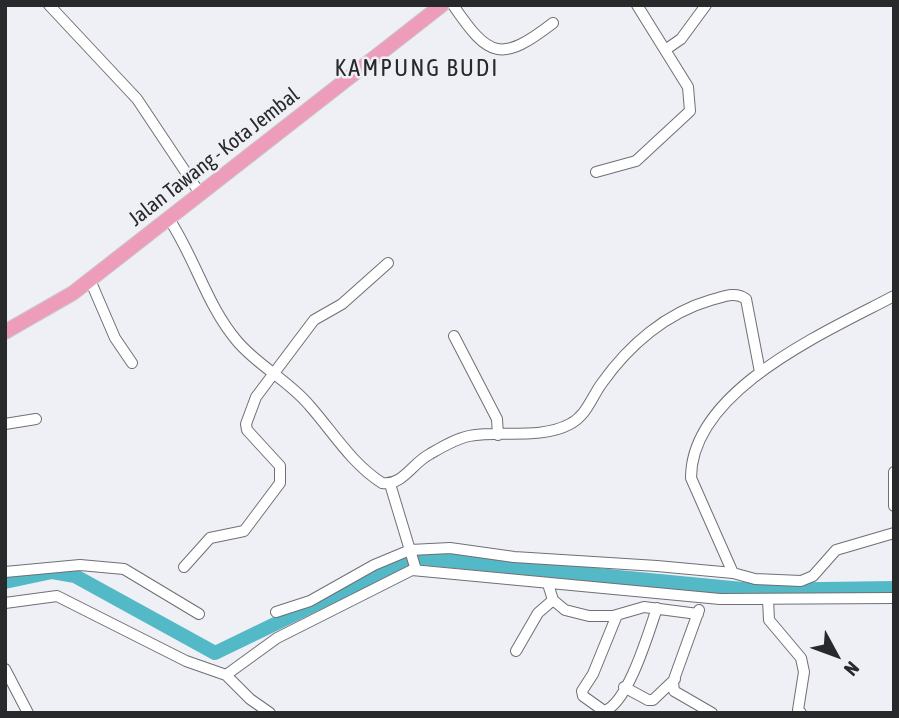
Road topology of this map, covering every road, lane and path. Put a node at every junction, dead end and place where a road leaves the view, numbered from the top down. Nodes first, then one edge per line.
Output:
1 (49, 5) edge
2 (442, 5) edge
3 (453, 5) edge
4 (637, 5) edge
5 (706, 5) edge
6 (553, 23) dead end
7 (665, 50) junction
8 (597, 172) dead end
9 (201, 195) junction
10 (169, 219) junction
11 (387, 262) dead end
12 (90, 281) junction
13 (894, 296) edge
14 (5, 332) edge
15 (454, 336) dead end
16 (132, 363) dead end
17 (760, 372) junction
18 (272, 374) junction
19 (36, 419) dead end
20 (5, 424) edge
21 (498, 435) junction
22 (894, 472) edge
23 (390, 484) junction
24 (894, 506) edge
25 (894, 533) edge
26 (410, 550) junction
27 (184, 567) dead end
28 (416, 570) junction
29 (5, 572) edge
30 (733, 573) junction
31 (548, 584) junction
32 (702, 597) junction
33 (894, 598) edge
34 (768, 599) junction
35 (553, 600) junction
36 (5, 603) edge
37 (657, 608) junction
38 (276, 612) dead end
39 (199, 614) dead end
40 (698, 614) junction
41 (617, 615) junction
42 (516, 651) dead end
43 (5, 668) edge
44 (226, 675) junction
45 (675, 679) junction
46 (624, 687) junction
47 (28, 713) edge
48 (270, 713) edge
49 (712, 713) edge
50 (801, 713) edge

1 - 9 street
2 - 9 main road, Jalan Tawang - Kota Jembal
3 - 6 street
4 - 7 street
5 - 7 street
7 - 8 street
9 - 10 main road, Jalan Tawang - Kota Jembal
10 - 12 main road, Jalan Tawang - Kota Jembal
10 - 18 street
11 - 18 street
12 - 14 main road, Jalan Tawang - Kota Jembal
12 - 16 street
13 - 17 street
15 - 21 street
17 - 21 street
17 - 30 street
18 - 23 street
18 - 27 street
19 - 20 street
21 - 23 street
22 - 24 street
23 - 26 street
25 - 30 street
26 - 28 street
26 - 30 street
26 - 38 street
28 - 31 street
28 - 44 street
29 - 39 street
31 - 32 street
31 - 35 street
32 - 34 street
32 - 40 street
33 - 34 street
34 - 50 street
35 - 41 street
35 - 42 street
36 - 44 street
37 - 40 street
37 - 41 street
37 - 46 street
40 - 45 street
41 - 46 street
43 - 47 street
44 - 48 street
45 - 46 street
45 - 49 street

